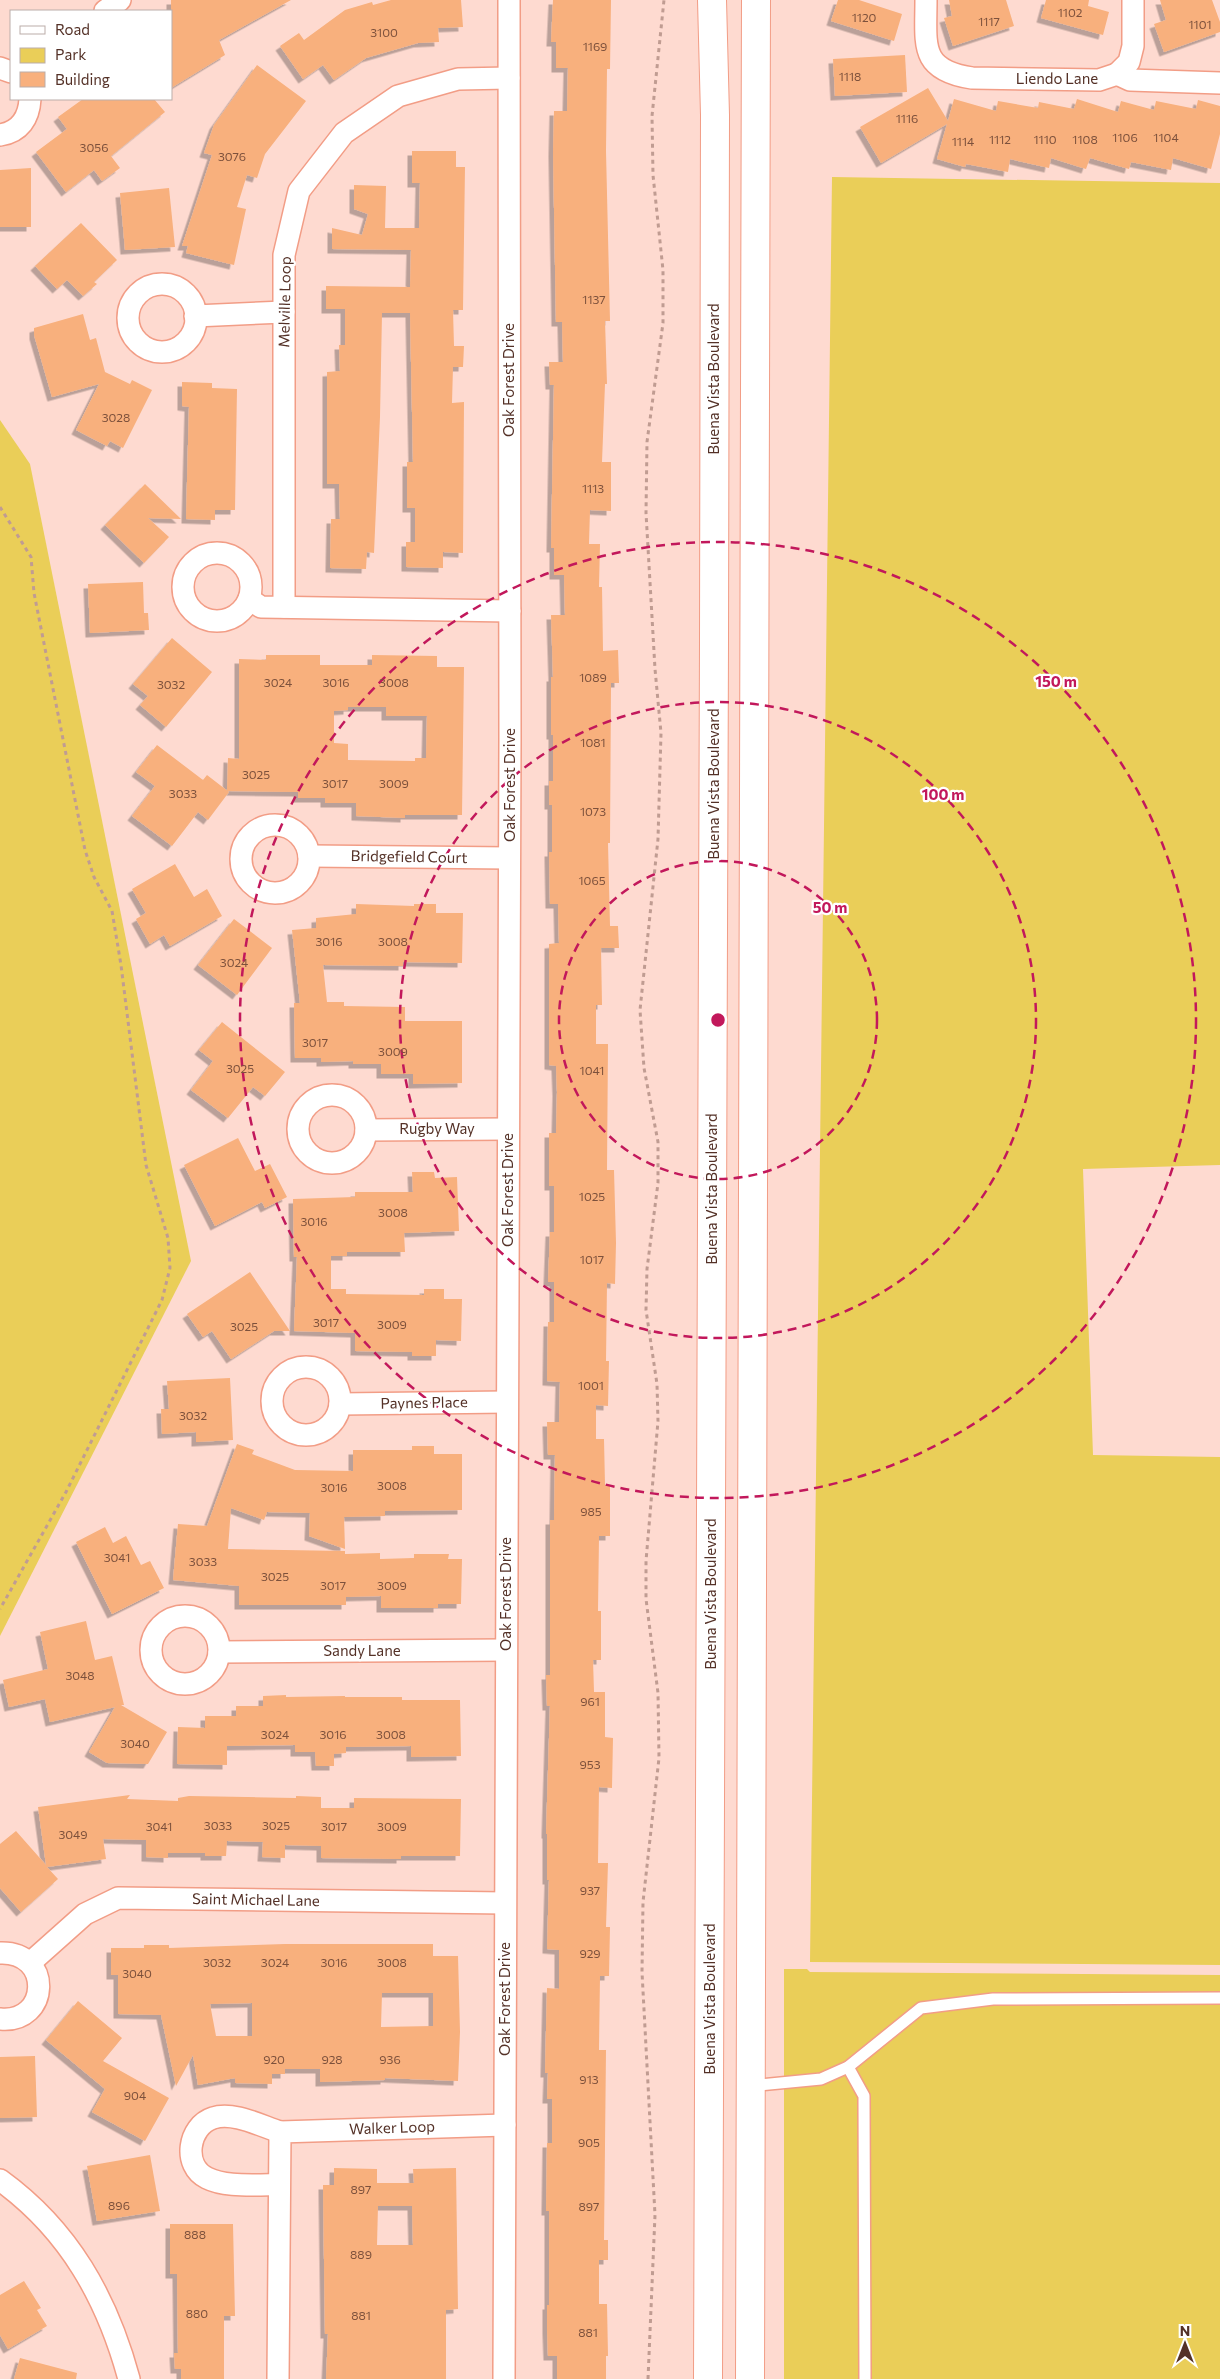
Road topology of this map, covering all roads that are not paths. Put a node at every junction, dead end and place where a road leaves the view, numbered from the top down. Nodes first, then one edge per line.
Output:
1 (120, 0) edge
2 (509, 0) edge
3 (712, 0) edge
4 (756, 0) edge
5 (926, 0) edge
6 (1133, 0) edge
7 (106, 10) edge
8 (1117, 74) junction
9 (509, 78) junction
10 (1220, 83) edge
11 (30, 100) edge
12 (0, 135) edge
13 (284, 312) junction
14 (195, 316) dead end
15 (249, 599) dead end
16 (284, 607) junction
17 (510, 611) junction
18 (309, 856) dead end
19 (509, 858) junction
20 (508, 1129) junction
21 (366, 1130) dead end
22 (507, 1402) junction
23 (340, 1404) dead end
24 (506, 1650) junction
25 (219, 1652) dead end
26 (505, 1903) junction
27 (0, 1953) edge
28 (30, 1963) junction
29 (1220, 1998) edge
30 (0, 2019) edge
31 (848, 2067) junction
32 (709, 2086) junction
33 (750, 2086) junction
34 (505, 2125) junction
35 (280, 2132) junction
36 (0, 2180) edge
37 (279, 2185) junction
38 (129, 2379) edge
39 (278, 2379) edge
40 (504, 2379) edge
41 (708, 2379) edge
42 (750, 2379) edge
43 (865, 2379) edge

1 - 7 street
2 - 9 street, Oak Forest Drive
3 - 32 main road, Buena Vista Boulevard
4 - 33 main road
5 - 8 street, Liendo Lane
6 - 8 street
8 - 10 street, Liendo Lane
9 - 13 street, Melville Loop
9 - 17 street, Oak Forest Drive
11 - 12 street
13 - 14 street
13 - 16 street, Melville Loop
15 - 16 street
16 - 17 street
17 - 19 street, Oak Forest Drive
18 - 19 street, Bridgefield Court
19 - 20 street, Oak Forest Drive
20 - 21 street, Rugby Way
20 - 22 street, Oak Forest Drive
22 - 23 street, Paynes Place
22 - 24 street, Oak Forest Drive
24 - 25 street, Sandy Lane
24 - 26 street, Oak Forest Drive
26 - 28 street, Saint Michael Lane
26 - 34 street, Oak Forest Drive
27 - 28 street
28 - 30 street
29 - 31 lane
31 - 33 lane
31 - 43 lane
32 - 33 main road
32 - 41 main road, Buena Vista Boulevard
33 - 42 main road
34 - 35 street, Walker Loop
34 - 40 street, Oak Forest Drive
35 - 37 street
35 - 37 street, Walker Loop
36 - 38 street
37 - 39 street

